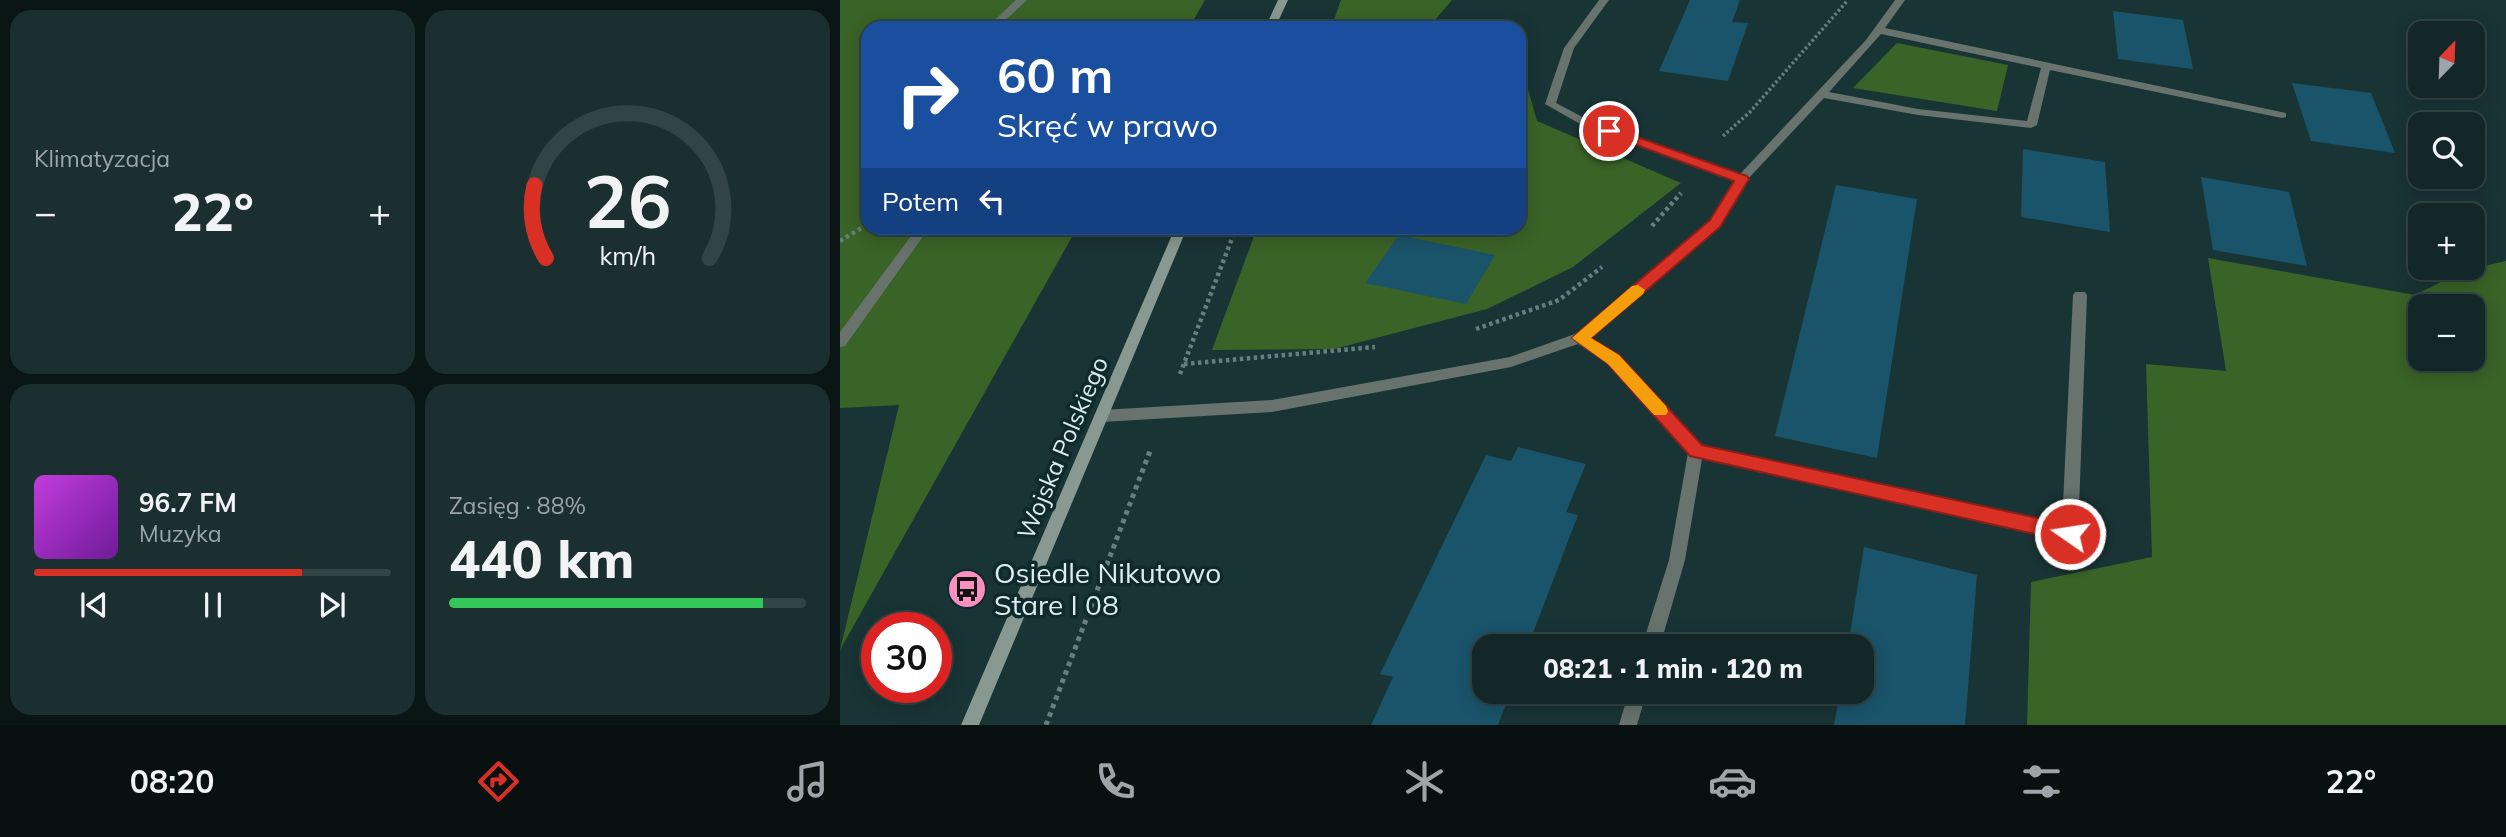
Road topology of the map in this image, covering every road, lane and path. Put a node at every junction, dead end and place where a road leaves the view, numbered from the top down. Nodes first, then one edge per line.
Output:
1 (1022, 0) edge
2 (1283, 0) edge
3 (1604, 0) edge
4 (1848, 0) edge
5 (1900, 0) edge
6 (999, 21) edge
7 (1273, 21) edge
8 (1878, 30) junction
9 (2046, 67) junction
10 (1821, 94) junction
11 (2282, 115) dead end
12 (1714, 145) dead end
13 (1742, 179) junction
14 (1682, 190) dead end
15 (861, 228) edge
16 (1645, 233) dead end
17 (918, 235) edge
18 (1178, 235) edge
19 (1233, 235) edge
20 (840, 241) edge
21 (1604, 266) dead end
22 (2080, 295) dead end
23 (1470, 331) dead end
24 (1580, 338) junction
25 (840, 342) edge
26 (1377, 347) dead end
27 (1184, 364) junction
28 (1164, 413) junction
29 (1102, 416) junction
30 (1696, 451) junction
31 (1655, 634) edge
32 (1634, 704) edge
33 (970, 725) edge
34 (1046, 725) edge
35 (1628, 725) edge

1 - 6 street
2 - 7 street
3 - 13 street
4 - 12 path
5 - 8 street
8 - 9 street
8 - 10 street
9 - 10 street
9 - 11 street
10 - 13 street
13 - 24 street
14 - 16 path
15 - 20 path
17 - 25 street
18 - 29 street, Wojska Polskiego
19 - 27 path
21 - 23 path
22 - 30 street
24 - 28 street
24 - 30 street
26 - 27 path
27 - 28 path
28 - 29 street
28 - 34 path
29 - 33 street, Wojska Polskiego
30 - 31 street
32 - 35 street

